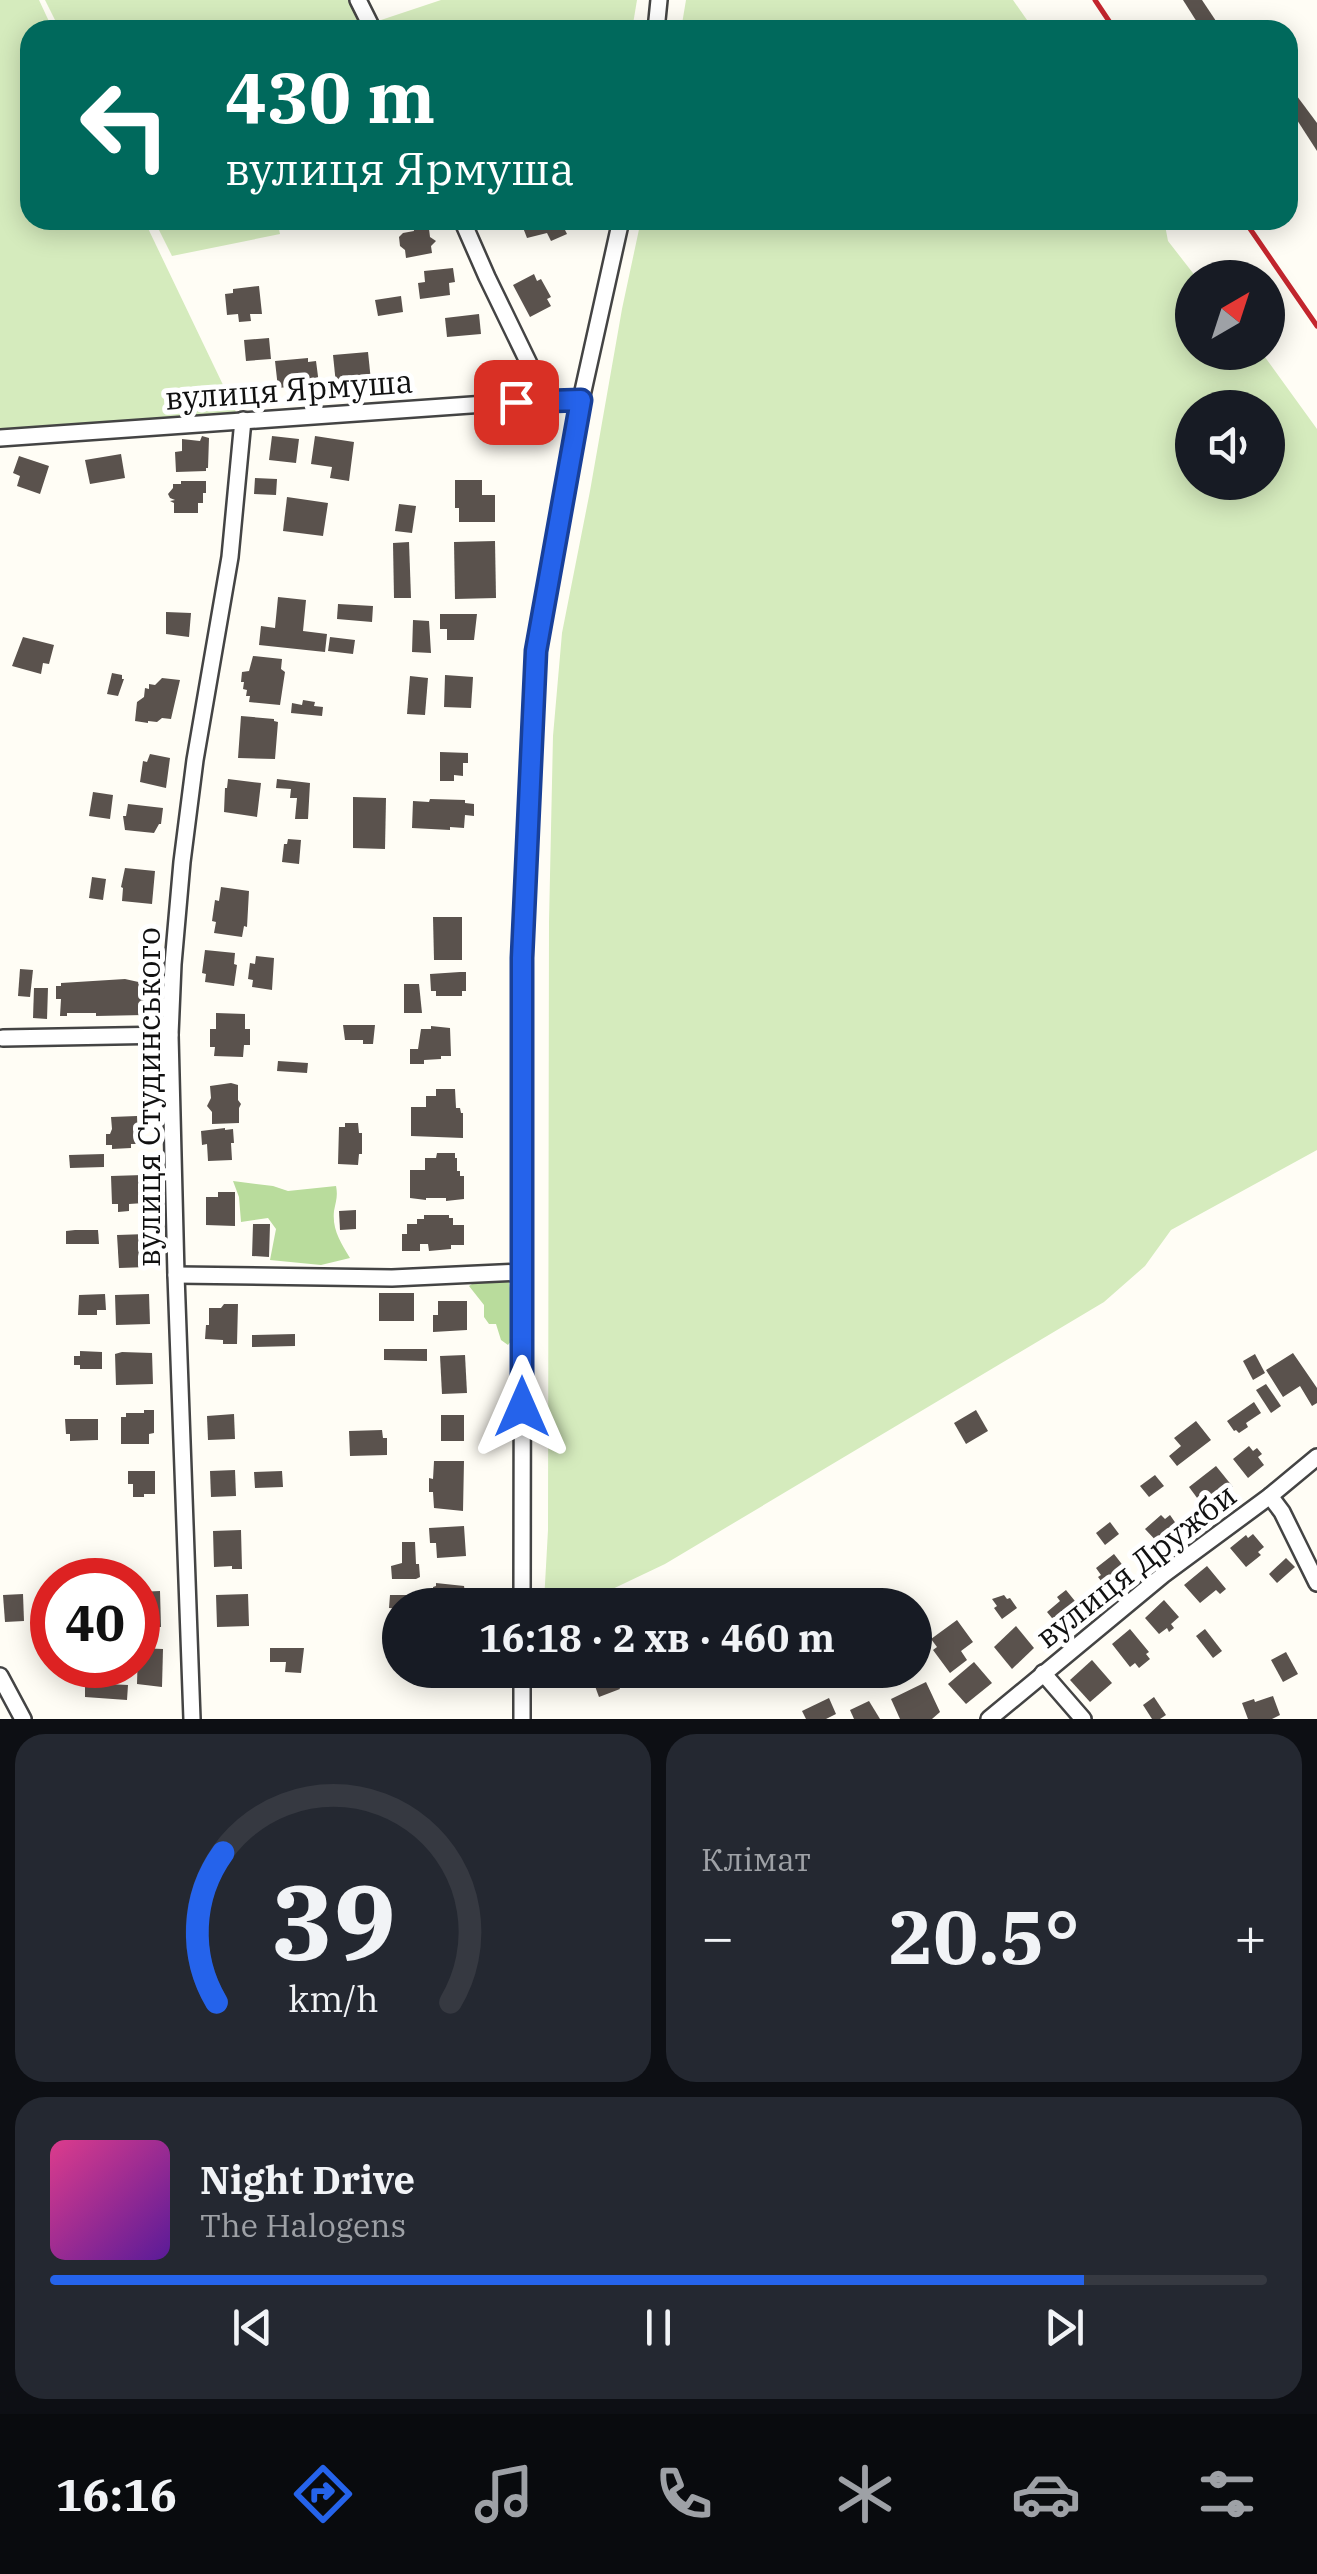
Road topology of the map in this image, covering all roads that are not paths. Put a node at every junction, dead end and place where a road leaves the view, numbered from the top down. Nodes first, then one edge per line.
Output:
1 (466, 230) edge
2 (619, 230) edge
3 (556, 400) junction
4 (581, 400) junction
5 (244, 420) junction
6 (0, 438) edge
7 (170, 1035) junction
8 (3, 1038) dead end
9 (523, 1272) junction
10 (176, 1275) junction
11 (1317, 1457) edge
12 (1270, 1496) junction
13 (1317, 1582) edge
14 (522, 1588) edge
15 (1043, 1674) junction
16 (0, 1676) edge
17 (522, 1688) edge
18 (23, 1719) edge
19 (192, 1719) edge
20 (522, 1719) edge
21 (989, 1719) edge
22 (1083, 1719) edge

1 - 3 street
2 - 4 street
3 - 4 street, вулиця Ярмуша
3 - 5 street, вулиця Ярмуша
4 - 9 street
5 - 6 street, вулиця Ярмуша
5 - 7 street, вулиця Студинського
7 - 8 street
7 - 10 street, вулиця Студинського
9 - 10 street
9 - 14 street
10 - 19 street, вулиця Студинського
11 - 12 street, вулиця Дружби
12 - 13 street
12 - 15 street, вулиця Дружби
15 - 21 street, вулиця Дружби
15 - 22 street
16 - 18 street
17 - 20 street

